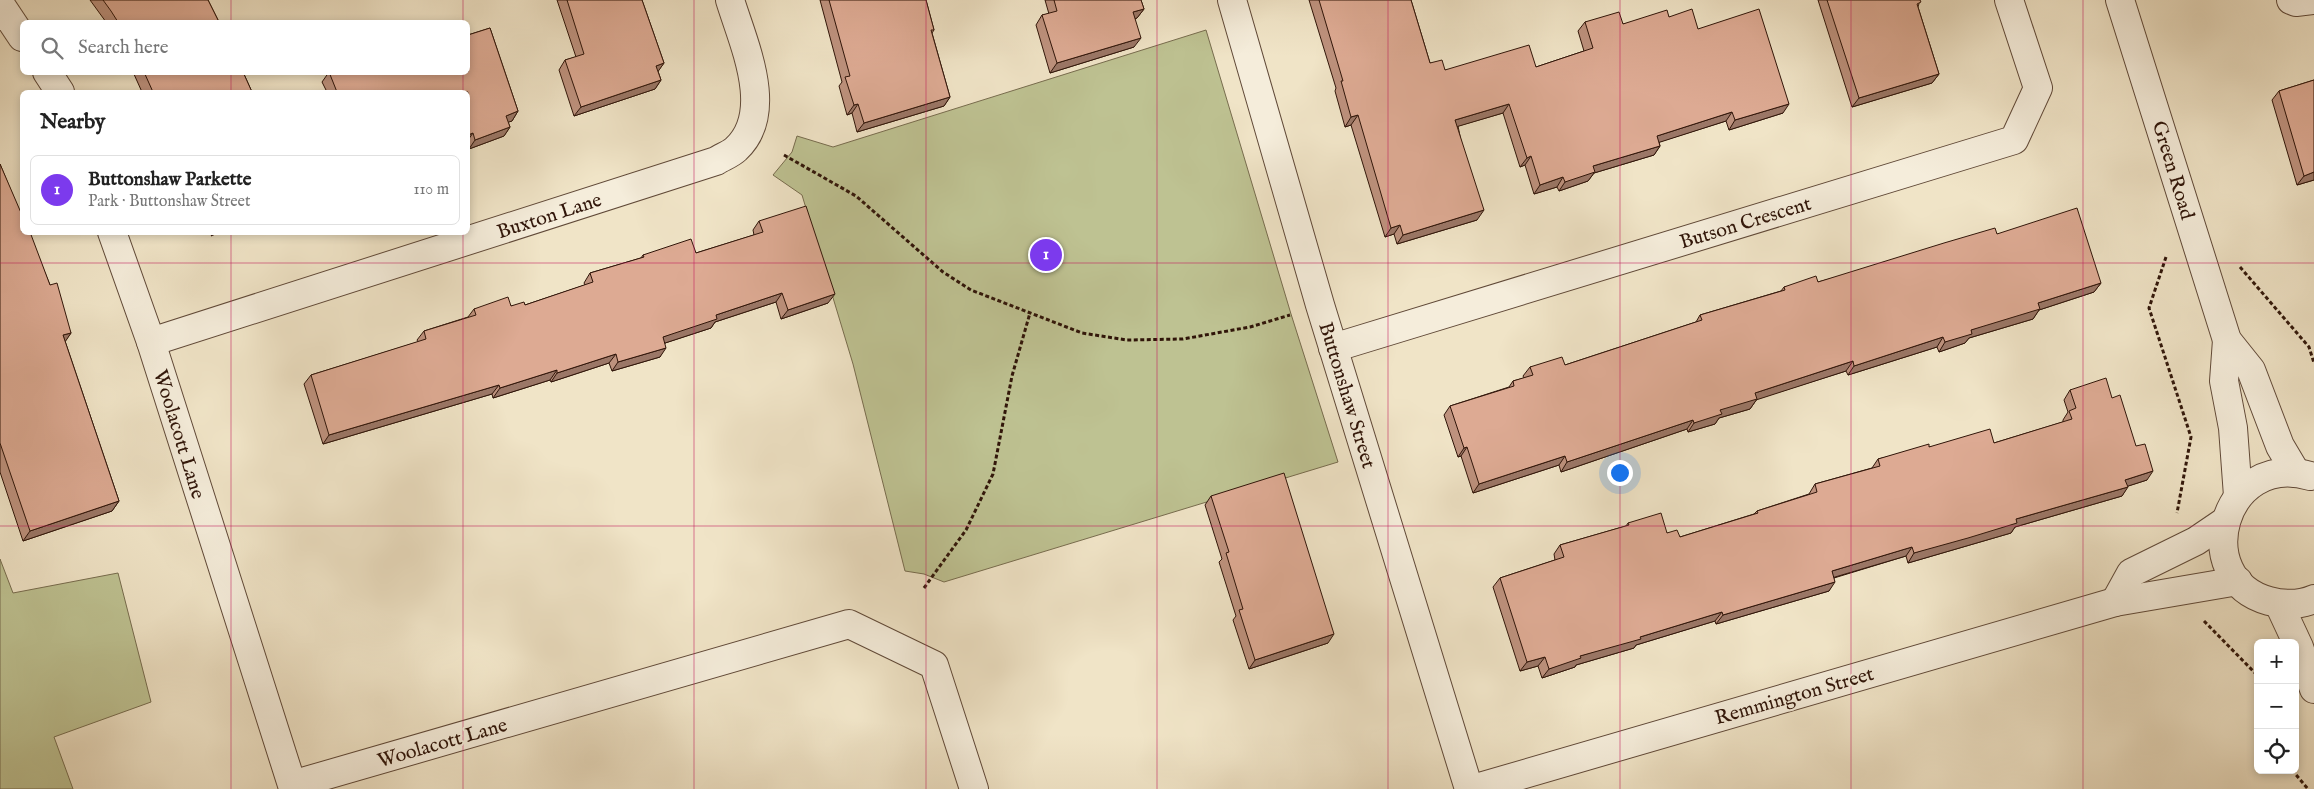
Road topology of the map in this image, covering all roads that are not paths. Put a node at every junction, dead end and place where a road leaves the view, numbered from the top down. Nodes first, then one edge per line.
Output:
1 (730, 0) edge
2 (1232, 0) edge
3 (2010, 0) edge
4 (2120, 0) edge
5 (2291, 0) edge
6 (2314, 0) edge
7 (0, 4) edge
8 (20, 34) edge
9 (49, 75) edge
10 (59, 90) edge
11 (113, 235) edge
12 (2227, 340) junction
13 (152, 342) junction
14 (1333, 348) junction
15 (2305, 476) edge
16 (2238, 496) junction
17 (2224, 522) junction
18 (2238, 581) junction
19 (2314, 599) edge
20 (2115, 602) junction
21 (2280, 604) junction
22 (2314, 689) edge
23 (974, 789) edge
24 (1469, 789) edge
25 (1473, 789) edge

1 - 13 street, Buxton Lane
2 - 14 street, Buttonshaw Street
3 - 14 street, Butson Crescent
4 - 12 street, Green Road
5 - 6 street
7 - 8 street
9 - 10 street
11 - 13 street, Woolacott Lane
12 - 15 street, Green Road
12 - 16 street, Green Road
13 - 23 street, Woolacott Lane
14 - 24 street, Buttonshaw Street
15 - 16 street
16 - 17 street
17 - 18 street
17 - 20 street
18 - 20 street, Remmington Street
18 - 21 street
19 - 21 street
20 - 25 street, Remmington Street
21 - 22 street

